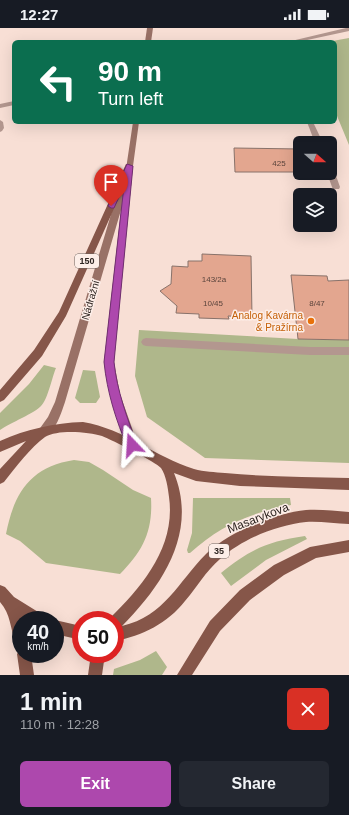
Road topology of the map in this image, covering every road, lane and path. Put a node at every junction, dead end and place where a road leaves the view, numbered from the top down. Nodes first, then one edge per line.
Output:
1 (150, 28) edge
2 (349, 28) edge
3 (148, 40) edge
4 (298, 40) edge
5 (12, 104) edge
6 (0, 106) edge
7 (0, 122) edge
8 (136, 124) edge
9 (311, 124) edge
10 (0, 130) edge
11 (316, 136) edge
12 (129, 166) junction
13 (334, 180) edge
14 (336, 186) dead end
15 (146, 342) dead end
16 (349, 351) edge
17 (0, 397) edge
18 (44, 431) junction
19 (132, 445) junction
20 (0, 447) edge
21 (165, 464) junction
22 (0, 478) edge
23 (349, 484) edge
24 (349, 518) edge
25 (349, 546) edge
26 (5, 597) edge
27 (25, 611) edge
28 (12, 615) edge
29 (124, 615) edge
30 (124, 632) edge
31 (25, 663) edge
32 (97, 663) edge
33 (27, 675) edge
34 (95, 675) edge
35 (184, 675) edge

1 - 3 main road
2 - 4 street
5 - 6 street
7 - 10 street
8 - 12 main road, Nádražní / 150
9 - 11 street
12 - 17 main road, 150
12 - 18 main road, Nádražní / 150
12 - 19 main road, Nádražní / 150
13 - 14 street
15 - 16 street
18 - 19 main road
18 - 20 main road
18 - 22 main road
19 - 21 main road
21 - 23 main road
21 - 29 main road
24 - 30 main road, Masarykova / 35
25 - 35 main road
26 - 27 main road
26 - 28 main road
31 - 33 main road
32 - 34 main road

